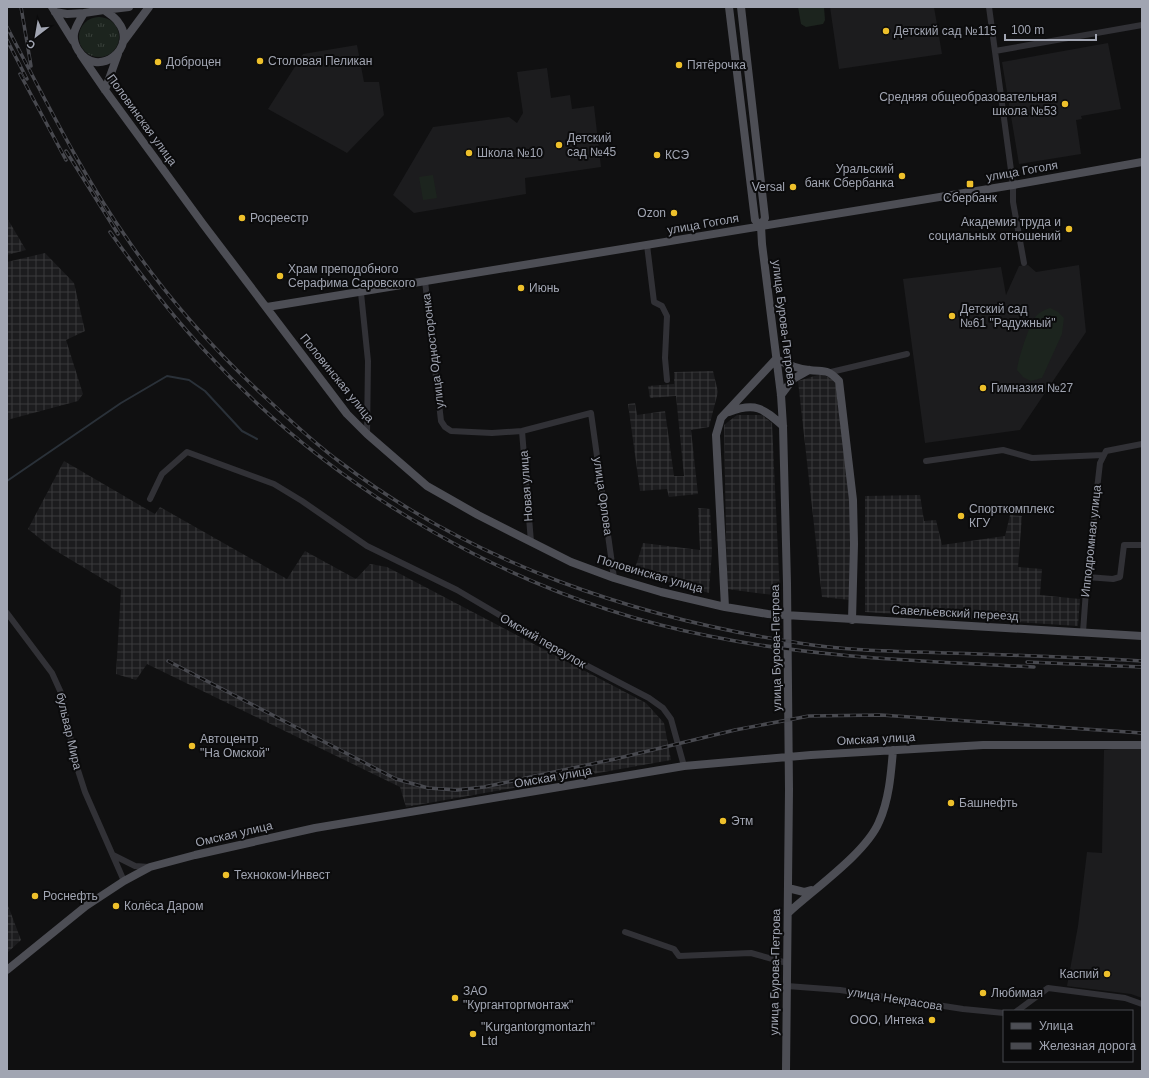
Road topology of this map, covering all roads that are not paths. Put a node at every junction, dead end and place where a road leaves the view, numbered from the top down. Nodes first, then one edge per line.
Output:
1 (129, 7) edge
2 (149, 7) edge
3 (729, 7) edge
4 (741, 7) edge
5 (989, 7) edge
6 (54, 9) edge
7 (104, 10) junction
8 (84, 13) junction
9 (1142, 24) edge
10 (73, 41) junction
11 (123, 42) junction
12 (995, 52) junction
13 (118, 54) junction
14 (81, 55) junction
15 (105, 90) junction
16 (1142, 162) edge
17 (1013, 185) junction
18 (761, 226) junction
19 (647, 245) junction
20 (1024, 263) dead end
21 (425, 281) junction
22 (361, 293) junction
23 (267, 307) junction
24 (907, 354) dead end
25 (776, 359) junction
26 (809, 370) junction
27 (831, 372) junction
28 (667, 380) dead end
29 (781, 395) junction
30 (726, 413) junction
31 (783, 426) junction
32 (522, 431) junction
33 (367, 434) junction
34 (1142, 444) edge
35 (1104, 453) junction
36 (926, 461) dead end
37 (150, 499) dead end
38 (530, 542) junction
39 (1142, 545) edge
40 (1087, 576) junction
41 (614, 578) junction
42 (725, 607) junction
43 (7, 614) edge
44 (768, 614) joint
45 (852, 620) junction
46 (1084, 632) junction
47 (1142, 636) edge
48 (1142, 745) edge
49 (893, 750) junction
50 (684, 766) junction
51 (113, 855) junction
52 (150, 867) junction
53 (124, 881) junction
54 (788, 888) junction
55 (812, 890) junction
56 (788, 913) junction
57 (625, 932) dead end
58 (787, 963) junction
59 (7, 970) edge
60 (787, 986) junction
61 (1142, 1004) edge
62 (1018, 1010) edge
63 (1003, 1013) edge
64 (786, 1071) edge

1 - 7 main road
2 - 11 main road
3 - 18 main road, улица Бурова-Петрова
4 - 18 main road, улица Бурова-Петрова
5 - 12 street
6 - 8 main road
6 - 10 main road
7 - 8 main road
7 - 11 main road
8 - 10 main road
9 - 12 street
10 - 14 main road
11 - 13 main road
12 - 17 street
13 - 14 main road
13 - 15 main road
14 - 15 main road, Половинская улица
15 - 23 main road, Половинская улица
16 - 17 main road, улица Гоголя
17 - 18 main road, улица Гоголя
17 - 20 street
18 - 19 main road, улица Гоголя
18 - 25 main road, улица Бурова-Петрова
19 - 21 main road, улица Гоголя
19 - 28 street
21 - 22 main road, улица Гоголя
21 - 32 street, улица Односторонка
22 - 23 main road, улица Гоголя
22 - 33 street
23 - 33 main road, Половинская улица
24 - 27 street
25 - 26 main road
25 - 29 main road, улица Бурова-Петрова
25 - 30 main road
26 - 27 main road
26 - 29 main road
27 - 45 main road
29 - 31 main road, улица Бурова-Петрова
30 - 31 main road
30 - 42 main road
31 - 54 main road, улица Бурова-Петрова
32 - 38 street, Новая улица
32 - 41 street, улица Орлова
33 - 38 main road, Половинская улица
34 - 35 street
35 - 36 street
35 - 40 street, Ипподромная улица
37 - 50 street, Омский переулок
38 - 41 main road, Половинская улица
39 - 40 street
40 - 46 street, Ипподромная улица
41 - 42 main road, Половинская улица
42 - 44 main road, Половинская улица
43 - 51 street, бульвар Мира
44 - 45 main road, Савельевский переезд
45 - 46 main road, Савельевский переезд
46 - 47 main road, Савельевский переезд
48 - 49 main road, Омская улица
49 - 50 main road, Омская улица
49 - 55 main road
50 - 52 main road, Омская улица
51 - 52 street
51 - 53 street, бульвар Мира
52 - 53 main road, Омская улица
53 - 59 main road, Омская улица
54 - 55 main road
54 - 56 main road, улица Бурова-Петрова
55 - 56 main road
56 - 58 main road, улица Бурова-Петрова
57 - 58 street
58 - 60 main road, улица Бурова-Петрова
60 - 63 street, улица Некрасова
60 - 64 main road, улица Бурова-Петрова
61 - 62 street

